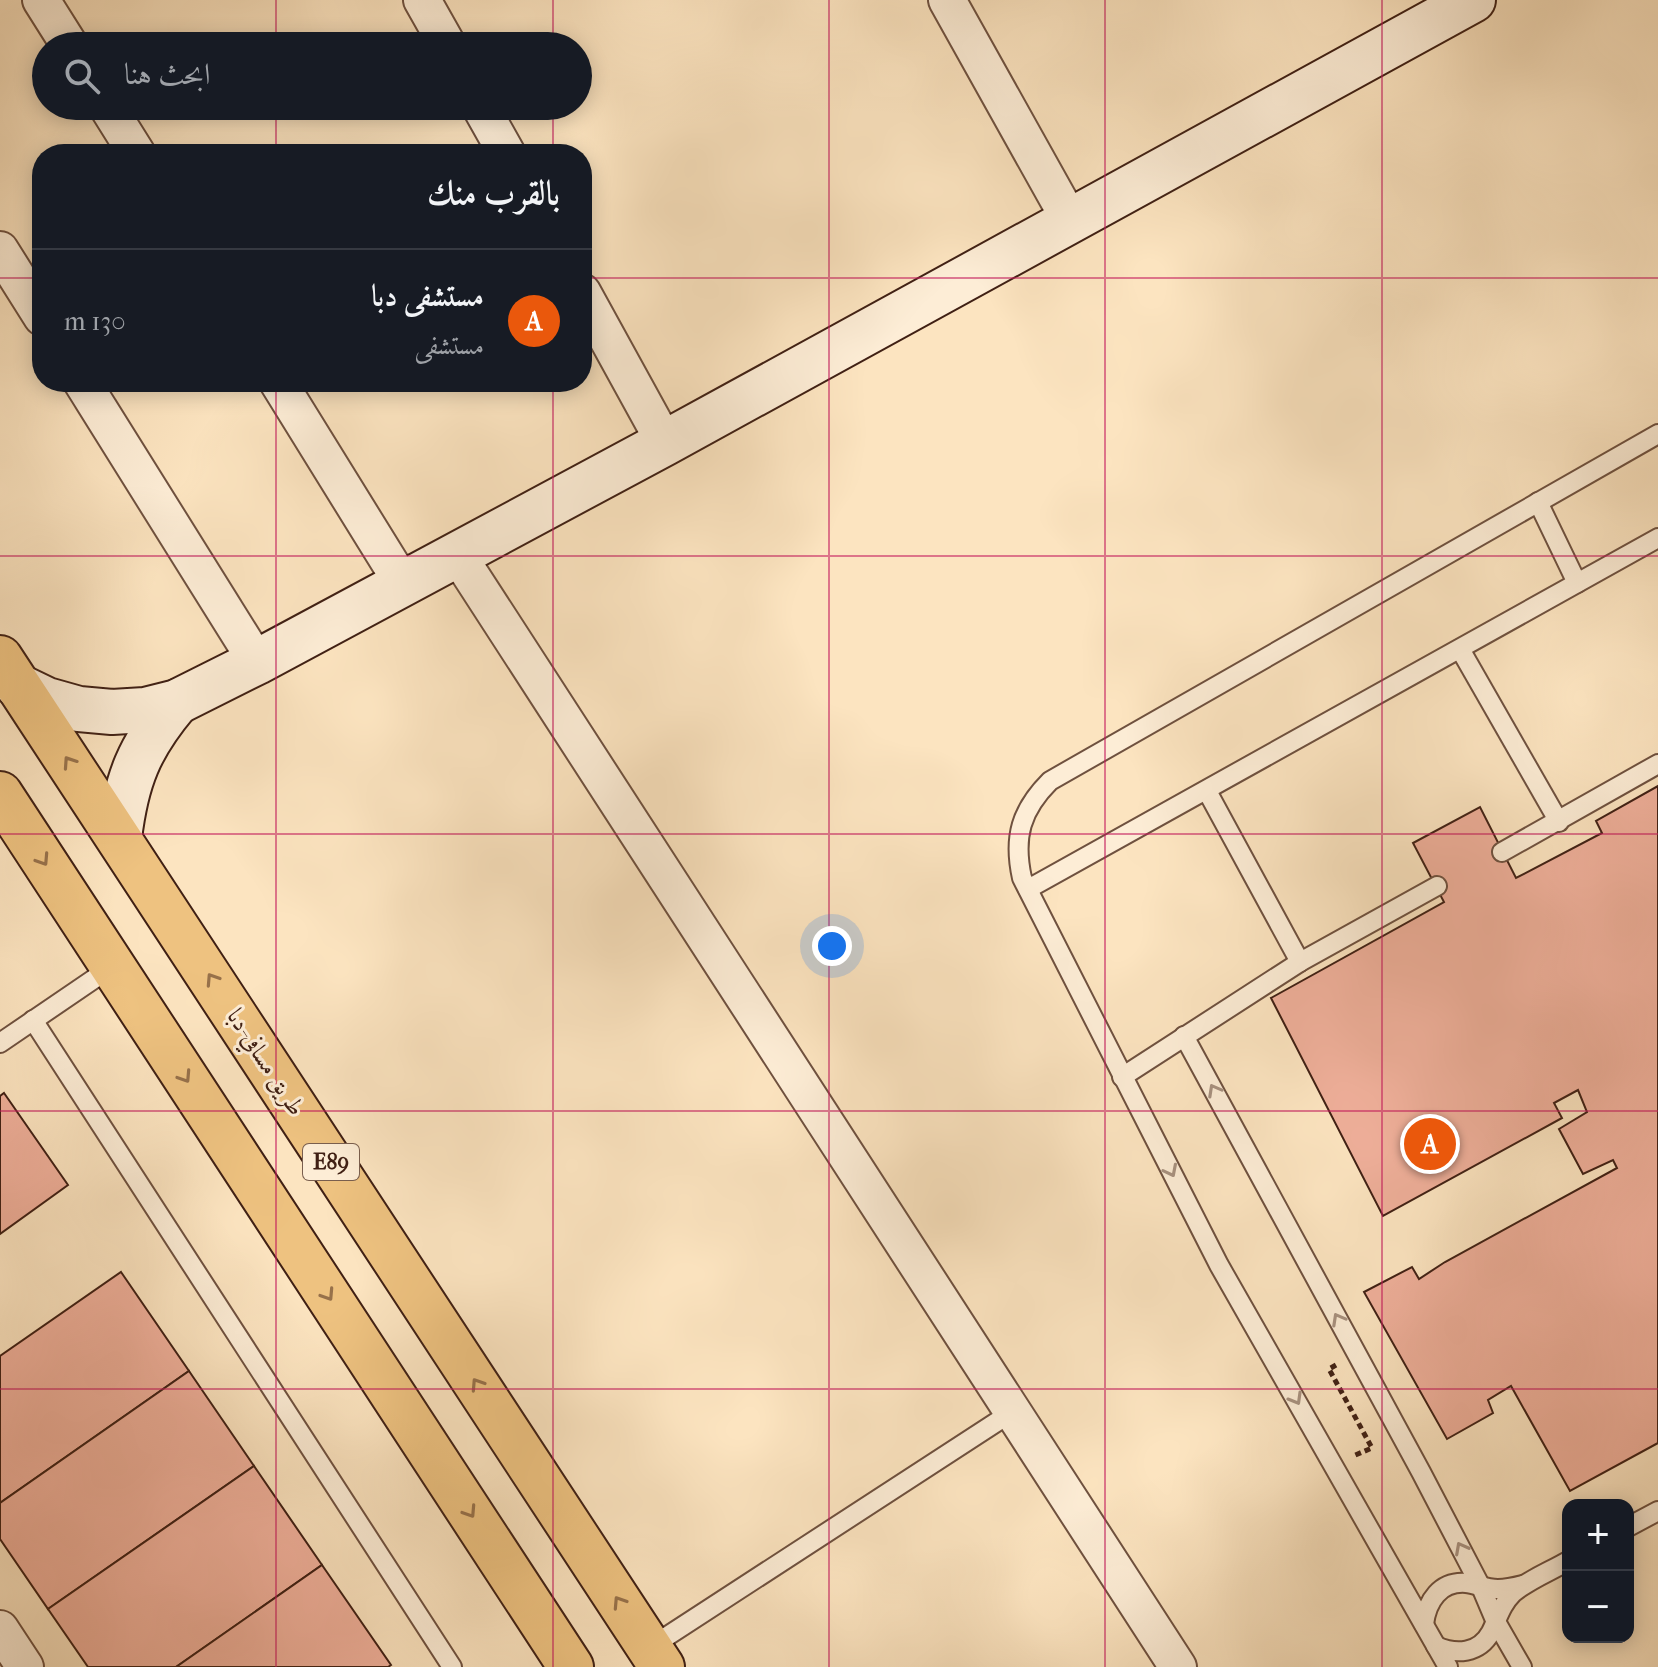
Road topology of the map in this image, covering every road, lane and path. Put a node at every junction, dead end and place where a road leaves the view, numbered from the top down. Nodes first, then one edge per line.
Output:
1 (41, 0) edge
2 (947, 0) edge
3 (429, 2) edge
4 (1453, 5) edge
5 (61, 32) edge
6 (442, 32) edge
7 (116, 120) edge
8 (488, 120) edge
9 (131, 144) edge
10 (501, 144) edge
11 (1071, 222) junction
12 (0, 250) edge
13 (32, 301) edge
14 (592, 310) edge
15 (88, 392) edge
16 (284, 392) edge
17 (1658, 434) edge
18 (665, 443) junction
19 (1538, 502) junction
20 (1658, 538) edge
21 (457, 554) junction
22 (1577, 583) junction
23 (403, 584) junction
24 (1460, 649) junction
25 (257, 662) junction
26 (9, 672) edge
27 (177, 702) junction
28 (1658, 764) edge
29 (1207, 791) junction
30 (0, 794) edge
31 (1559, 822) junction
32 (119, 838) junction
33 (1502, 852) dead end
34 (1437, 886) dead end
35 (1028, 889) junction
36 (1300, 962) junction
37 (113, 966) junction
38 (33, 1020) junction
39 (1184, 1036) junction
40 (0, 1043) edge
41 (1122, 1077) junction
42 (1356, 1352) junction
43 (1012, 1412) junction
44 (1334, 1465) junction
45 (1658, 1511) edge
46 (1634, 1524) edge
47 (1562, 1564) edge
48 (1530, 1583) junction
49 (1481, 1587) junction
50 (1495, 1620) junction
51 (1424, 1624) junction
52 (0, 1629) edge
53 (1436, 1646) junction
54 (656, 1658) edge
55 (25, 1667) edge
56 (452, 1667) edge
57 (571, 1667) edge
58 (1178, 1667) edge
59 (1448, 1667) edge
60 (1522, 1667) edge

1 - 5 street
2 - 11 street
3 - 6 street
4 - 11 street
7 - 9 street
8 - 10 street
11 - 18 street
12 - 13 street
14 - 18 street
15 - 25 street
16 - 23 street
17 - 19 lane
18 - 21 street
19 - 22 lane
19 - 35 lane
20 - 22 lane
21 - 23 street
21 - 43 street
22 - 24 lane
23 - 25 street
24 - 29 lane
24 - 31 lane
25 - 27 street
26 - 27 street
32 -> 26 highway, طريق مسافي-دبا / E89
27 - 32 street
28 - 31 lane
29 - 35 lane
29 - 36 lane
30 -> 37 highway
31 - 33 lane
54 -> 32 highway, طريق مسافي-دبا / E89
34 - 36 lane
35 - 41 lane
36 - 39 lane
37 - 38 lane
37 -> 57 highway
38 - 40 lane
38 - 56 lane
39 - 41 lane
42 -> 39 lane
41 -> 44 lane
42 - 44 path
49 -> 42 lane
43 - 54 lane
43 - 58 street
44 - 51 lane
45 - 46 lane
47 - 48 lane
48 - 49 lane
48 - 50 lane
49 - 50 lane
49 - 51 lane
50 - 53 lane
50 - 60 lane
51 - 53 lane
52 - 55 street
53 - 59 lane

